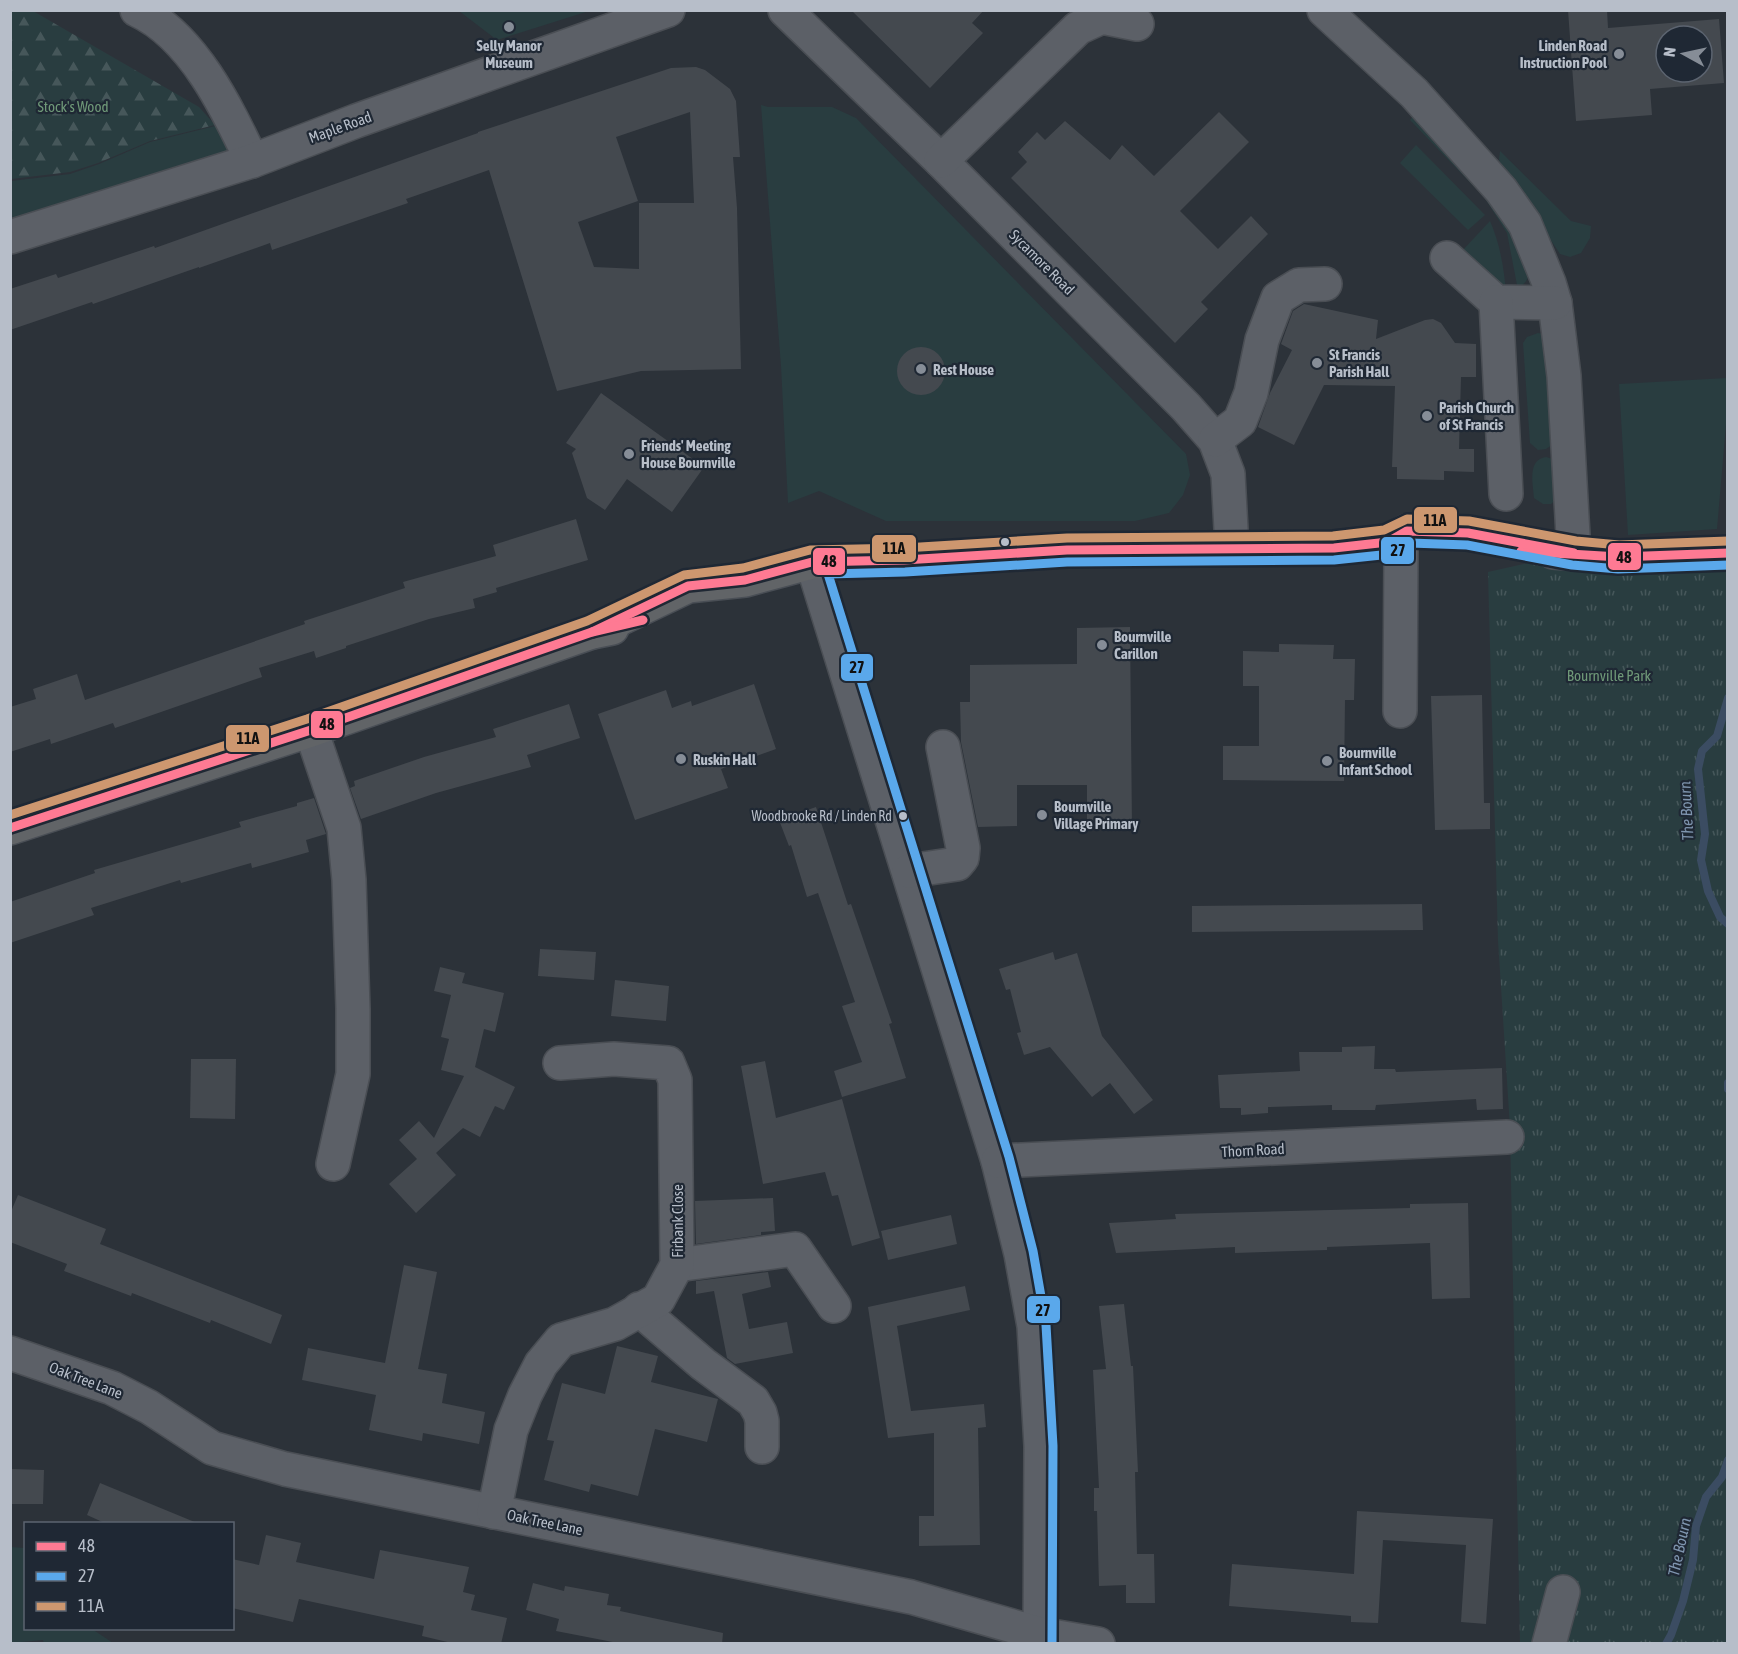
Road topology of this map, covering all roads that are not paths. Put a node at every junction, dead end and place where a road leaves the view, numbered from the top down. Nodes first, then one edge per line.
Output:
1 (137, 10) edge
2 (668, 10) edge
3 (785, 10) edge
4 (1324, 10) edge
5 (1137, 24) dead end
6 (252, 161) junction
7 (941, 161) junction
8 (10, 237) edge
9 (1447, 258) dead end
10 (1325, 284) dead end
11 (1496, 302) junction
12 (1555, 303) junction
13 (1215, 440) junction
14 (1506, 494) dead end
15 (1394, 545) junction
16 (1232, 548) junction
17 (1574, 553) junction
18 (1728, 553) edge
19 (812, 562) junction
20 (1400, 711) dead end
21 (311, 730) junction
22 (943, 747) dead end
23 (10, 828) edge
24 (909, 871) junction
25 (560, 1063) dead end
26 (1507, 1137) dead end
27 (998, 1161) junction
28 (333, 1164) dead end
29 (677, 1265) junction
30 (834, 1306) dead end
31 (639, 1309) junction
32 (10, 1353) edge
33 (762, 1447) dead end
34 (494, 1512) junction
35 (1563, 1592) dead end
36 (1030, 1638) edge
37 (1098, 1644) edge
38 (1549, 1644) edge

1 - 6 street
2 - 6 street, Maple Road
3 - 7 street, Sycamore Road
4 - 12 street
5 - 7 street
6 - 8 street, Maple Road
7 - 13 street, Sycamore Road
9 - 11 street
10 - 13 street
11 - 12 street
11 - 14 street
12 - 17 street
13 - 16 street, Sycamore Road
15 - 16 highway
15 - 17 highway
15 - 20 street
16 - 19 highway
17 - 18 highway
19 - 21 highway
19 - 24 street
21 - 23 highway
21 - 28 street
22 - 24 street
24 - 27 street
25 - 29 street, Firbank Close
26 - 27 street, Thorn Road
27 - 36 street
29 - 30 street
29 - 31 street, Firbank Close
31 - 33 street
31 - 34 street, Firbank Close
32 - 34 street, Oak Tree Lane
34 - 36 street, Oak Tree Lane
35 - 38 street
36 - 37 street, Oak Tree Lane

